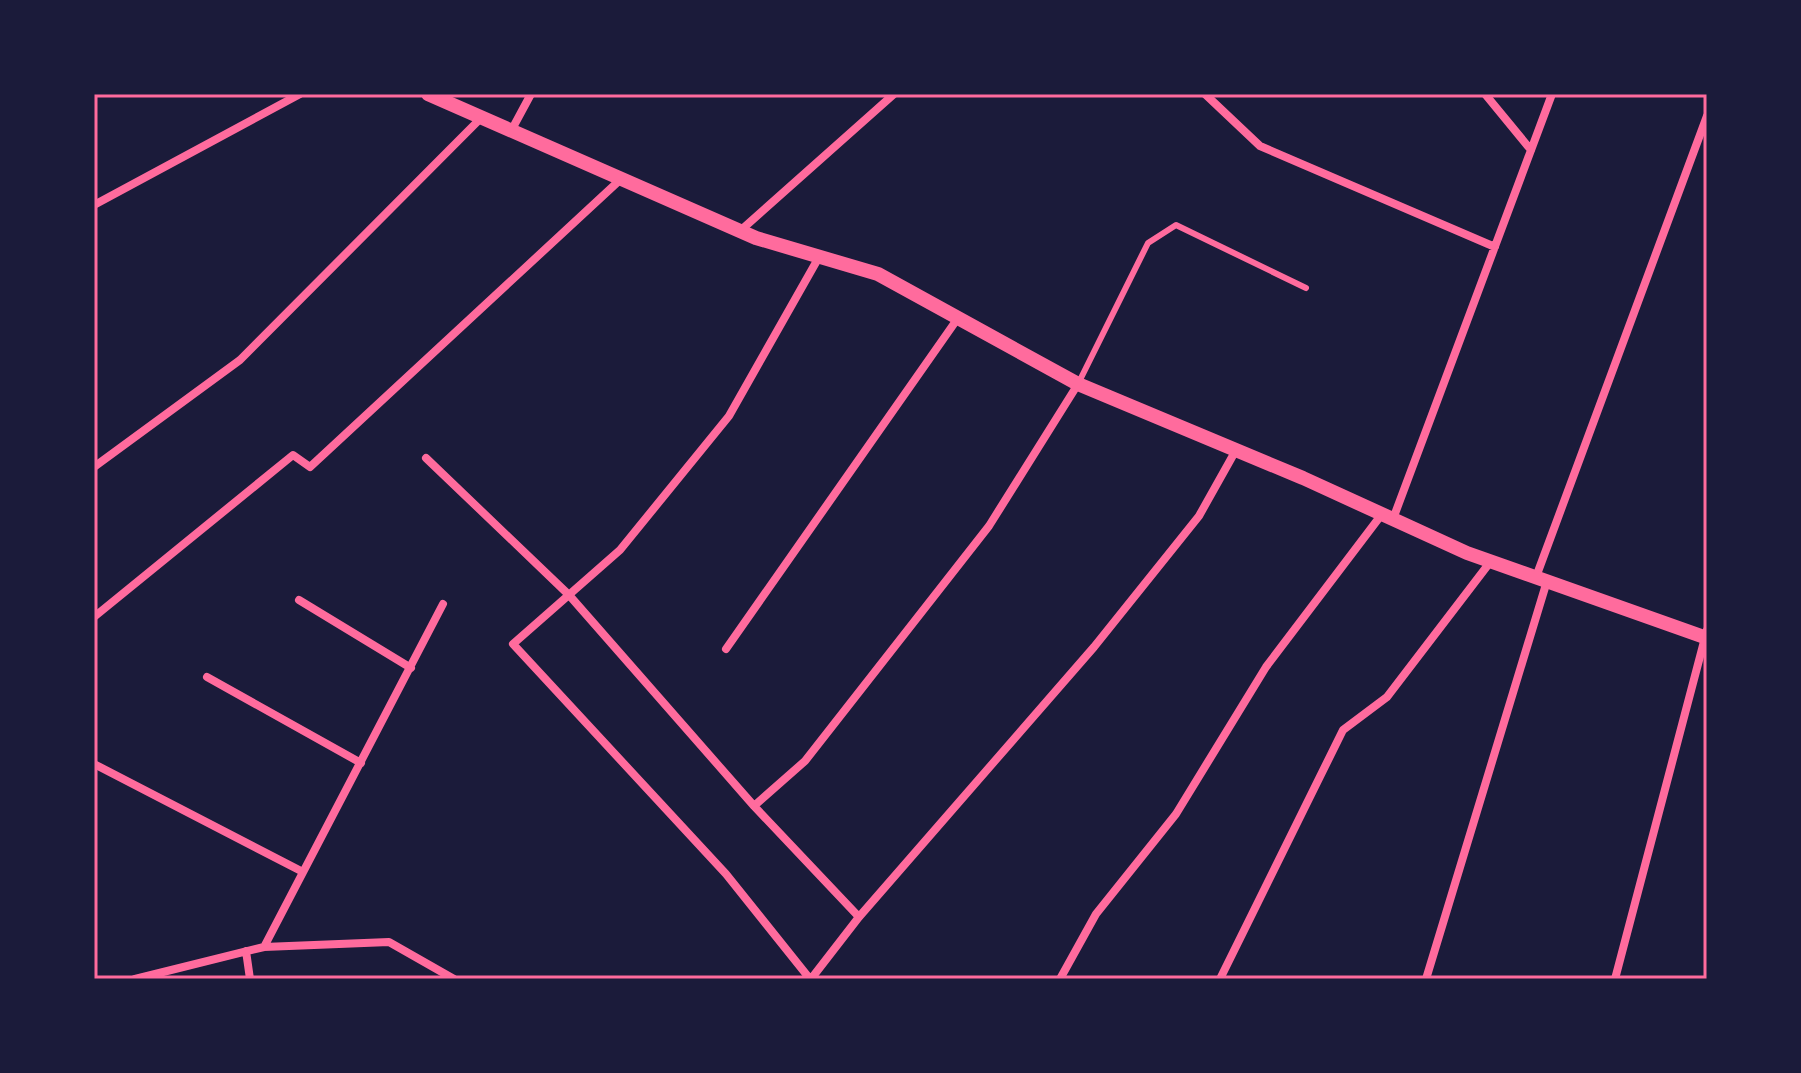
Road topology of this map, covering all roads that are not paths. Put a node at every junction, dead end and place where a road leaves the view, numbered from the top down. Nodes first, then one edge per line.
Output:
1 (300, 94) edge
2 (428, 94) edge
3 (531, 94) edge
4 (894, 94) edge
5 (1205, 94) edge
6 (1485, 94) edge
7 (1552, 94) edge
8 (1707, 116) edge
9 (481, 118) junction
10 (510, 131) junction
11 (1531, 150) junction
12 (621, 179) junction
13 (94, 205) edge
14 (740, 231) junction
15 (1495, 247) junction
16 (819, 257) junction
17 (1306, 288) dead end
18 (958, 318) junction
19 (1078, 384) junction
20 (1236, 450) junction
21 (426, 458) dead end
22 (94, 467) edge
23 (1387, 517) junction
24 (1491, 561) junction
25 (1542, 579) junction
26 (569, 595) junction
27 (299, 600) dead end
28 (443, 604) dead end
29 (94, 617) edge
30 (1706, 635) edge
31 (726, 649) dead end
32 (411, 668) junction
33 (207, 677) dead end
34 (361, 763) junction
35 (96, 765) dead end
36 (754, 806) junction
37 (303, 872) junction
38 (859, 917) junction
39 (264, 947) junction
40 (246, 951) junction
41 (178, 968) junction
42 (135, 979) edge
43 (180, 979) edge
44 (250, 979) edge
45 (454, 979) edge
46 (810, 979) edge
47 (1060, 979) edge
48 (1220, 979) edge
49 (1426, 979) edge
50 (1615, 979) edge

1 - 13 street
2 - 9 street
3 - 10 street
4 - 14 street
5 - 15 street
6 - 11 street
7 - 11 street
8 - 25 street
9 - 10 street
9 - 22 street
10 - 12 street
11 - 15 street
12 - 14 street
12 - 29 street
14 - 16 street
15 - 23 street
16 - 18 street
16 - 26 street
17 - 19 lane
18 - 19 street
18 - 31 street
19 - 20 street
19 - 36 street
20 - 23 street
20 - 38 street
21 - 26 street
23 - 24 street
23 - 47 street
24 - 25 street
24 - 48 street
25 - 30 street
25 - 49 street
26 - 36 street
26 - 46 street
27 - 32 street
28 - 32 street
30 - 50 street
32 - 34 street
33 - 34 street
34 - 37 street
35 - 37 street
36 - 38 street
37 - 39 street
38 - 46 street
39 - 40 street
39 - 45 street
40 - 41 street
40 - 44 street
41 - 42 street
41 - 43 street

